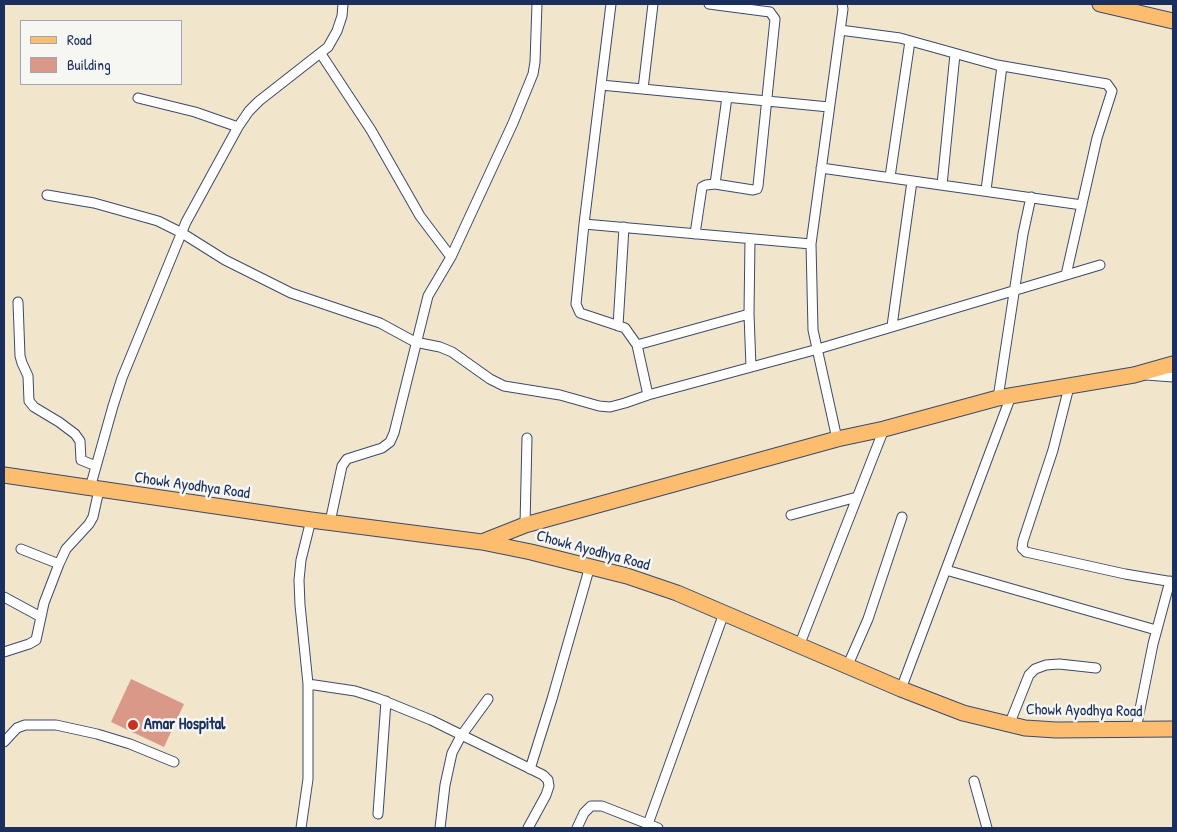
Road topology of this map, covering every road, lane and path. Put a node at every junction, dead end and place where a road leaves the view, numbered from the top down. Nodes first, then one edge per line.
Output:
1 (343, 4) edge
2 (537, 4) edge
3 (612, 4) edge
4 (653, 4) edge
5 (709, 4) edge
6 (842, 4) edge
7 (1100, 4) edge
8 (1173, 21) edge
9 (840, 30) junction
10 (910, 41) junction
11 (321, 54) junction
12 (955, 54) junction
13 (1002, 66) junction
14 (601, 85) junction
15 (643, 89) junction
16 (727, 97) junction
17 (138, 98) dead end
18 (768, 101) junction
19 (829, 107) junction
20 (238, 127) junction
21 (821, 168) junction
22 (890, 178) junction
23 (912, 180) junction
24 (715, 184) junction
25 (942, 185) junction
26 (986, 190) junction
27 (47, 195) dead end
28 (1031, 198) junction
29 (1082, 204) junction
30 (584, 224) junction
31 (624, 227) junction
32 (182, 233) junction
33 (695, 234) junction
34 (750, 239) junction
35 (811, 244) junction
36 (451, 257) junction
37 (1100, 265) dead end
38 (1066, 275) junction
39 (1014, 290) junction
40 (18, 302) dead end
41 (749, 314) junction
42 (618, 326) junction
43 (892, 326) junction
44 (415, 342) junction
45 (637, 346) junction
46 (818, 349) junction
47 (1173, 364) edge
48 (751, 367) junction
49 (1134, 375) junction
50 (1173, 376) edge
51 (1069, 387) junction
52 (648, 395) junction
53 (1005, 397) junction
54 (884, 429) junction
55 (527, 438) dead end
56 (837, 439) junction
57 (96, 466) junction
58 (4, 475) edge
59 (94, 489) junction
60 (857, 497) junction
61 (791, 515) dead end
62 (902, 516) dead end
63 (311, 520) junction
64 (330, 522) junction
65 (525, 524) junction
66 (482, 542) junction
67 (21, 550) dead end
68 (59, 564) junction
69 (590, 566) junction
70 (946, 570) junction
71 (1171, 582) edge
72 (4, 597) edge
73 (724, 613) junction
74 (41, 617) junction
75 (1156, 630) junction
76 (799, 646) junction
77 (4, 652) edge
78 (847, 667) junction
79 (1096, 668) dead end
80 (308, 684) junction
81 (901, 690) junction
82 (488, 699) dead end
83 (386, 702) junction
84 (1009, 725) junction
85 (1144, 730) junction
86 (1173, 730) edge
87 (461, 736) junction
88 (4, 742) edge
89 (174, 762) dead end
90 (530, 769) junction
91 (974, 781) dead end
92 (378, 814) dead end
93 (648, 824) junction
94 (301, 828) edge
95 (440, 828) edge
96 (528, 828) edge
97 (577, 828) edge
98 (658, 828) edge
99 (987, 828) edge

1 - 11 street
2 - 36 street
3 - 14 street
4 - 15 street
5 - 18 street
6 - 9 street
7 - 8 main road
9 - 10 street
9 - 19 street
10 - 12 street
10 - 22 street
11 - 20 street
11 - 36 street
12 - 13 street
12 - 25 street
13 - 26 street
13 - 29 street
14 - 15 street
14 - 30 street
15 - 16 street
16 - 18 street
16 - 24 street
17 - 20 street
18 - 19 street
18 - 24 street
19 - 21 street
20 - 32 street
21 - 22 street
21 - 35 street
22 - 23 street
23 - 25 street
23 - 43 street
24 - 33 street
25 - 26 street
26 - 28 street
27 - 32 street
28 - 29 street
28 - 39 street
29 - 38 street
30 - 31 street
30 - 42 street
31 - 33 street
31 - 42 street
32 - 44 street
32 - 57 street
33 - 34 street
34 - 35 street
34 - 41 street
35 - 46 street
36 - 44 street
37 - 38 street
38 - 39 street
39 - 43 street
39 - 53 street
40 - 57 street
41 - 45 street
41 - 48 street
42 - 45 street
43 - 46 street
44 - 52 street
44 - 64 street
45 - 52 street
46 - 48 street
46 - 56 street
47 - 49 main road
48 - 52 street
49 - 50 street
49 - 51 main road
51 - 53 main road
51 - 71 street
53 - 54 main road
53 - 70 street
54 - 56 main road
54 - 60 street
55 - 65 street
56 - 65 main road
57 - 59 street
58 - 59 main road, Chowk Ayodhya Road
59 - 63 main road, Chowk Ayodhya Road
59 - 68 street
60 - 61 street
60 - 76 street
62 - 78 street
63 - 64 main road, Chowk Ayodhya Road
63 - 80 street
64 - 66 main road, Chowk Ayodhya Road
65 - 66 main road
66 - 69 main road, Chowk Ayodhya Road
67 - 68 street
68 - 74 street
69 - 73 main road, Chowk Ayodhya Road
69 - 90 street
70 - 75 street
70 - 81 street
71 - 75 street
72 - 74 street
73 - 76 main road, Chowk Ayodhya Road
73 - 93 street
74 - 77 street
75 - 85 street
76 - 78 main road, Chowk Ayodhya Road
78 - 81 main road, Chowk Ayodhya Road
79 - 84 street
80 - 83 street
80 - 94 street
81 - 84 main road, Chowk Ayodhya Road
82 - 87 street
83 - 87 street
83 - 92 street
84 - 85 main road, Chowk Ayodhya Road
85 - 86 main road, Chowk Ayodhya Road
87 - 90 street
87 - 95 street
88 - 89 street
90 - 96 street
91 - 99 street
93 - 97 street
93 - 98 street

